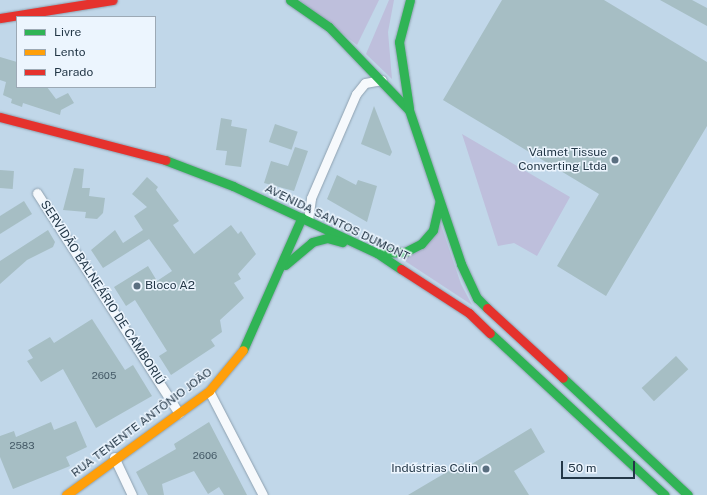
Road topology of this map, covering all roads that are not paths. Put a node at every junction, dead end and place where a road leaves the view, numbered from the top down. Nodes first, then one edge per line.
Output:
1 (113, 0) edge
2 (290, 0) edge
3 (410, 0) edge
4 (0, 18) edge
5 (384, 80) junction
6 (409, 110) junction
7 (0, 117) edge
8 (37, 193) dead end
9 (439, 199) junction
10 (305, 218) junction
11 (377, 253) junction
12 (279, 271) junction
13 (416, 275) junction
14 (209, 391) junction
15 (179, 413) junction
16 (114, 457) junction
17 (66, 495) edge
18 (132, 495) edge
19 (263, 495) edge
20 (665, 495) edge
21 (688, 495) edge

1 - 4 main road
2 - 5 main road
3 - 6 main road
5 - 6 main road
5 - 10 street, RUA TENENTE ANTÔNIO JOÃO
6 - 9 main road
7 - 10 main road, AVENIDA SANTOS DUMONT
8 - 15 street, SERVIDÃO BALNEÁRIO DE CAMBORIÚ
9 - 11 main road
9 - 21 main road
10 - 11 main road, AVENIDA SANTOS DUMONT
10 - 12 main road, RUA TENENTE ANTÔNIO JOÃO
11 - 13 main road, AVENIDA SANTOS DUMONT
12 - 13 main road
12 - 14 main road, RUA TENENTE ANTÔNIO JOÃO
13 - 20 main road, AVENIDA SANTOS DUMONT
14 - 15 main road, RUA TENENTE ANTÔNIO JOÃO
14 - 19 street
15 - 16 main road, RUA TENENTE ANTÔNIO JOÃO
16 - 17 main road, RUA TENENTE ANTÔNIO JOÃO
16 - 18 street

